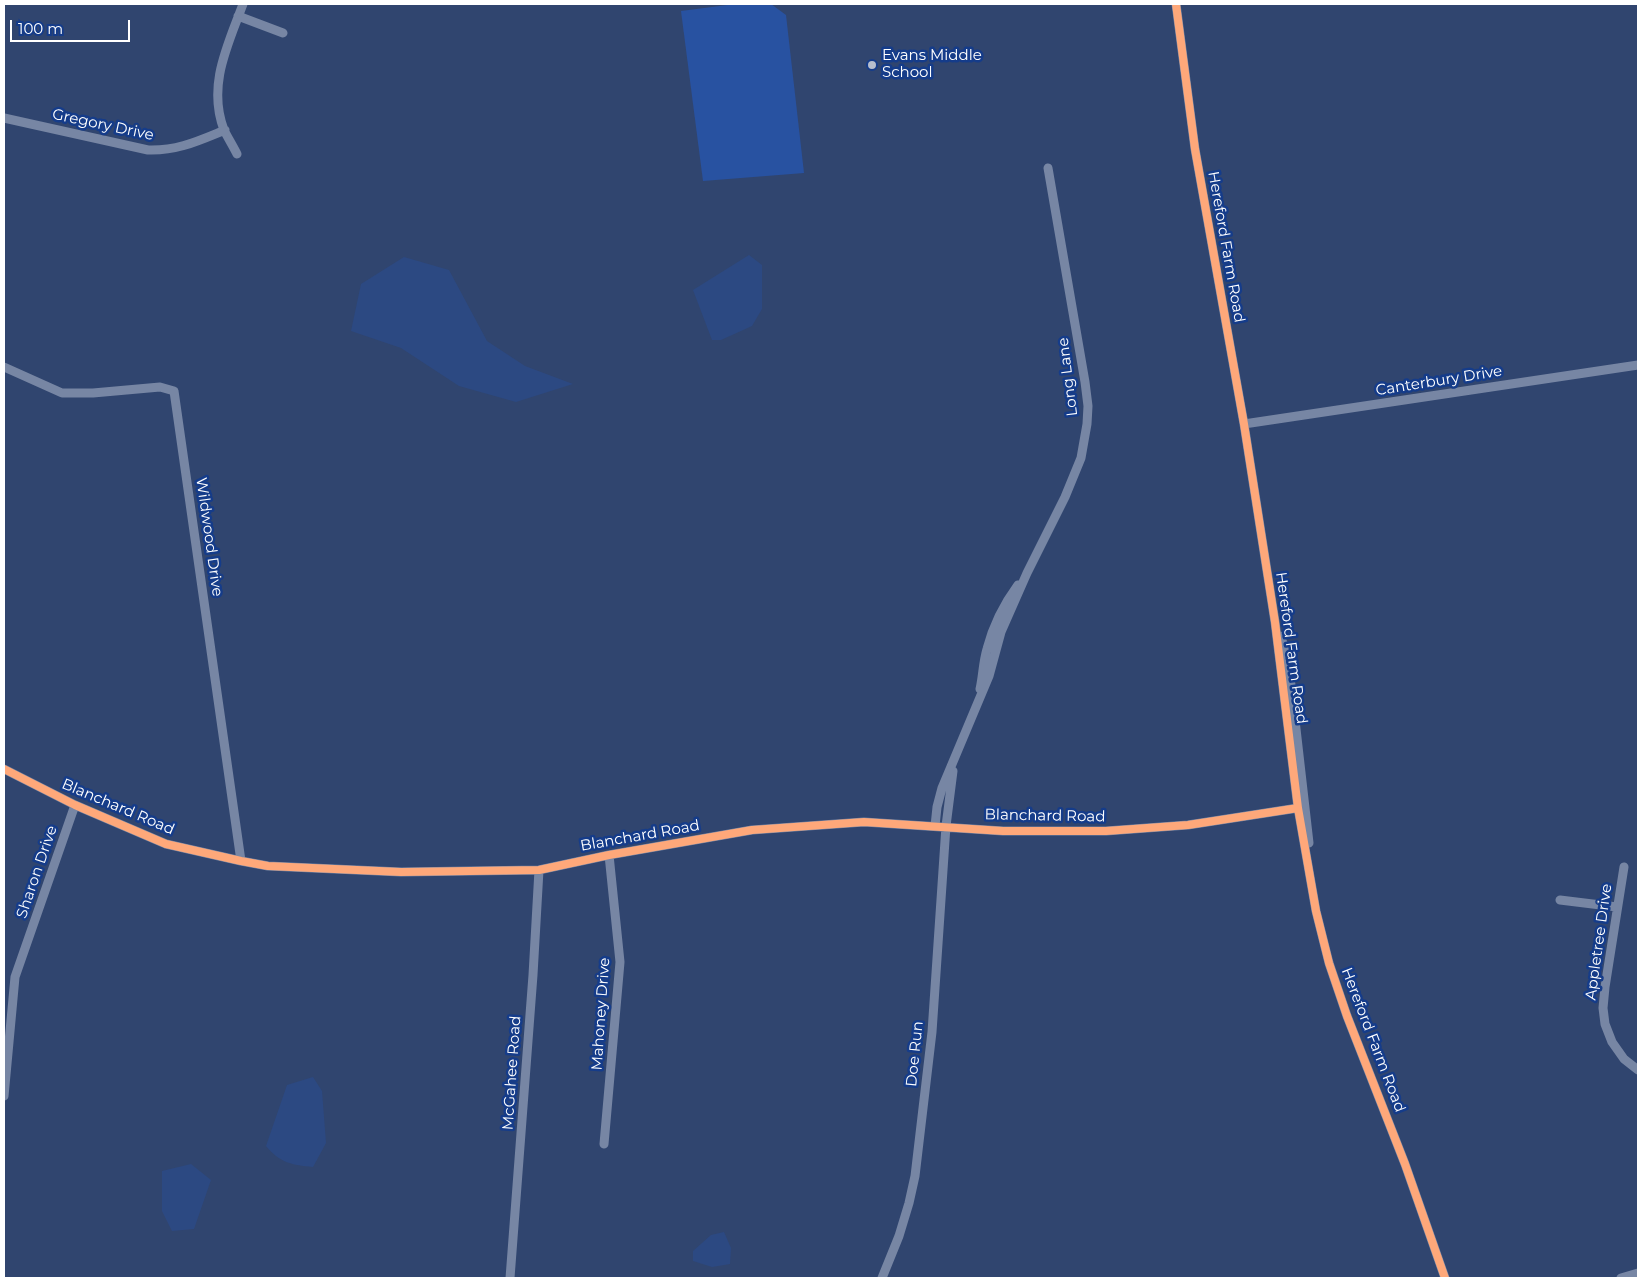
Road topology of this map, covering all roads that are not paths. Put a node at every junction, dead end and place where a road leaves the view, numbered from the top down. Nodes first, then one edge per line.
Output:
1 (243, 4) edge
2 (1176, 4) edge
3 (238, 16) junction
4 (283, 33) dead end
5 (4, 118) edge
6 (225, 130) junction
7 (237, 154) dead end
8 (1048, 168) dead end
9 (1638, 365) edge
10 (4, 367) edge
11 (1244, 424) junction
12 (1275, 622) junction
13 (954, 761) junction
14 (4, 769) edge
15 (75, 805) junction
16 (1298, 808) junction
17 (935, 826) junction
18 (946, 826) junction
19 (609, 855) junction
20 (241, 861) junction
21 (1624, 867) dead end
22 (539, 870) junction
23 (1310, 884) junction
24 (1560, 900) dead end
25 (1617, 907) junction
26 (1638, 1070) edge
27 (4, 1096) edge
28 (604, 1144) dead end
29 (1638, 1273) edge
30 (510, 1278) edge
31 (882, 1278) edge
32 (1445, 1278) edge
33 (1622, 1278) edge

1 - 3 street
2 - 11 street, Hereford Farm Road
3 - 4 street
3 - 6 street
5 - 6 street, Gregory Drive
6 - 7 street
8 - 13 street, Long Lane
9 - 11 street, Canterbury Drive
10 - 20 street, Wildwood Drive
11 - 12 street, Hereford Farm Road
12 - 16 street, Hereford Farm Road
12 - 23 street, Hereford Farm Road
13 - 17 street, Long Lane
13 - 18 street, Long Lane
14 - 15 street, Blanchard Road
15 - 20 street, Blanchard Road
15 - 27 street, Sharon Drive
16 - 18 street, Blanchard Road
16 - 23 street, Hereford Farm Road
17 - 18 street, Blanchard Road
17 - 19 street, Blanchard Road
18 - 31 street, Doe Run
19 - 22 street, Blanchard Road
19 - 28 street, Mahoney Drive
20 - 22 street, Blanchard Road
21 - 25 street, Appletree Drive
22 - 30 street, McGahee Road
23 - 32 street, Hereford Farm Road
24 - 25 street
25 - 26 street, Appletree Drive
29 - 33 street

